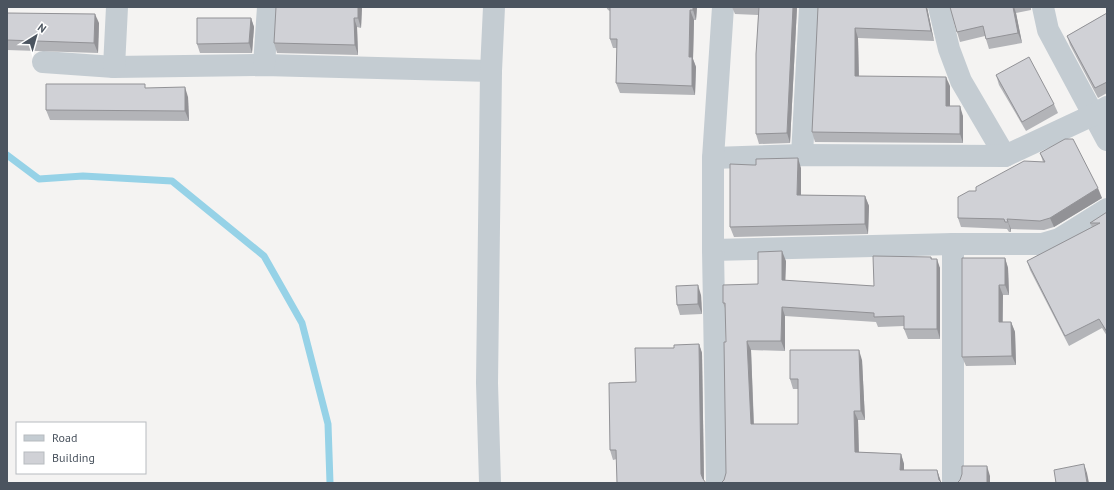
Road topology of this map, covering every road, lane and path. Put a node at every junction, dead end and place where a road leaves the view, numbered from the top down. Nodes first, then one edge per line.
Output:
1 (118, 7) edge
2 (268, 7) edge
3 (494, 7) edge
4 (723, 7) edge
5 (810, 7) edge
6 (939, 7) edge
7 (1043, 7) edge
8 (43, 62) dead end
9 (264, 65) junction
10 (114, 67) junction
11 (491, 71) junction
12 (1100, 111) edge
13 (1107, 140) edge
14 (802, 155) junction
15 (1005, 156) junction
16 (713, 158) junction
17 (1107, 209) edge
18 (953, 244) junction
19 (713, 250) junction
20 (490, 483) edge
21 (718, 483) edge
22 (953, 483) edge

1 - 10 street
2 - 9 street
3 - 11 street
4 - 16 street
5 - 14 street
6 - 15 street
7 - 12 street
8 - 10 street
9 - 10 street
9 - 11 street
11 - 20 street
12 - 13 street
12 - 15 street
14 - 15 street
14 - 16 street
16 - 19 street
17 - 18 street
18 - 19 street
18 - 22 street
19 - 21 street

